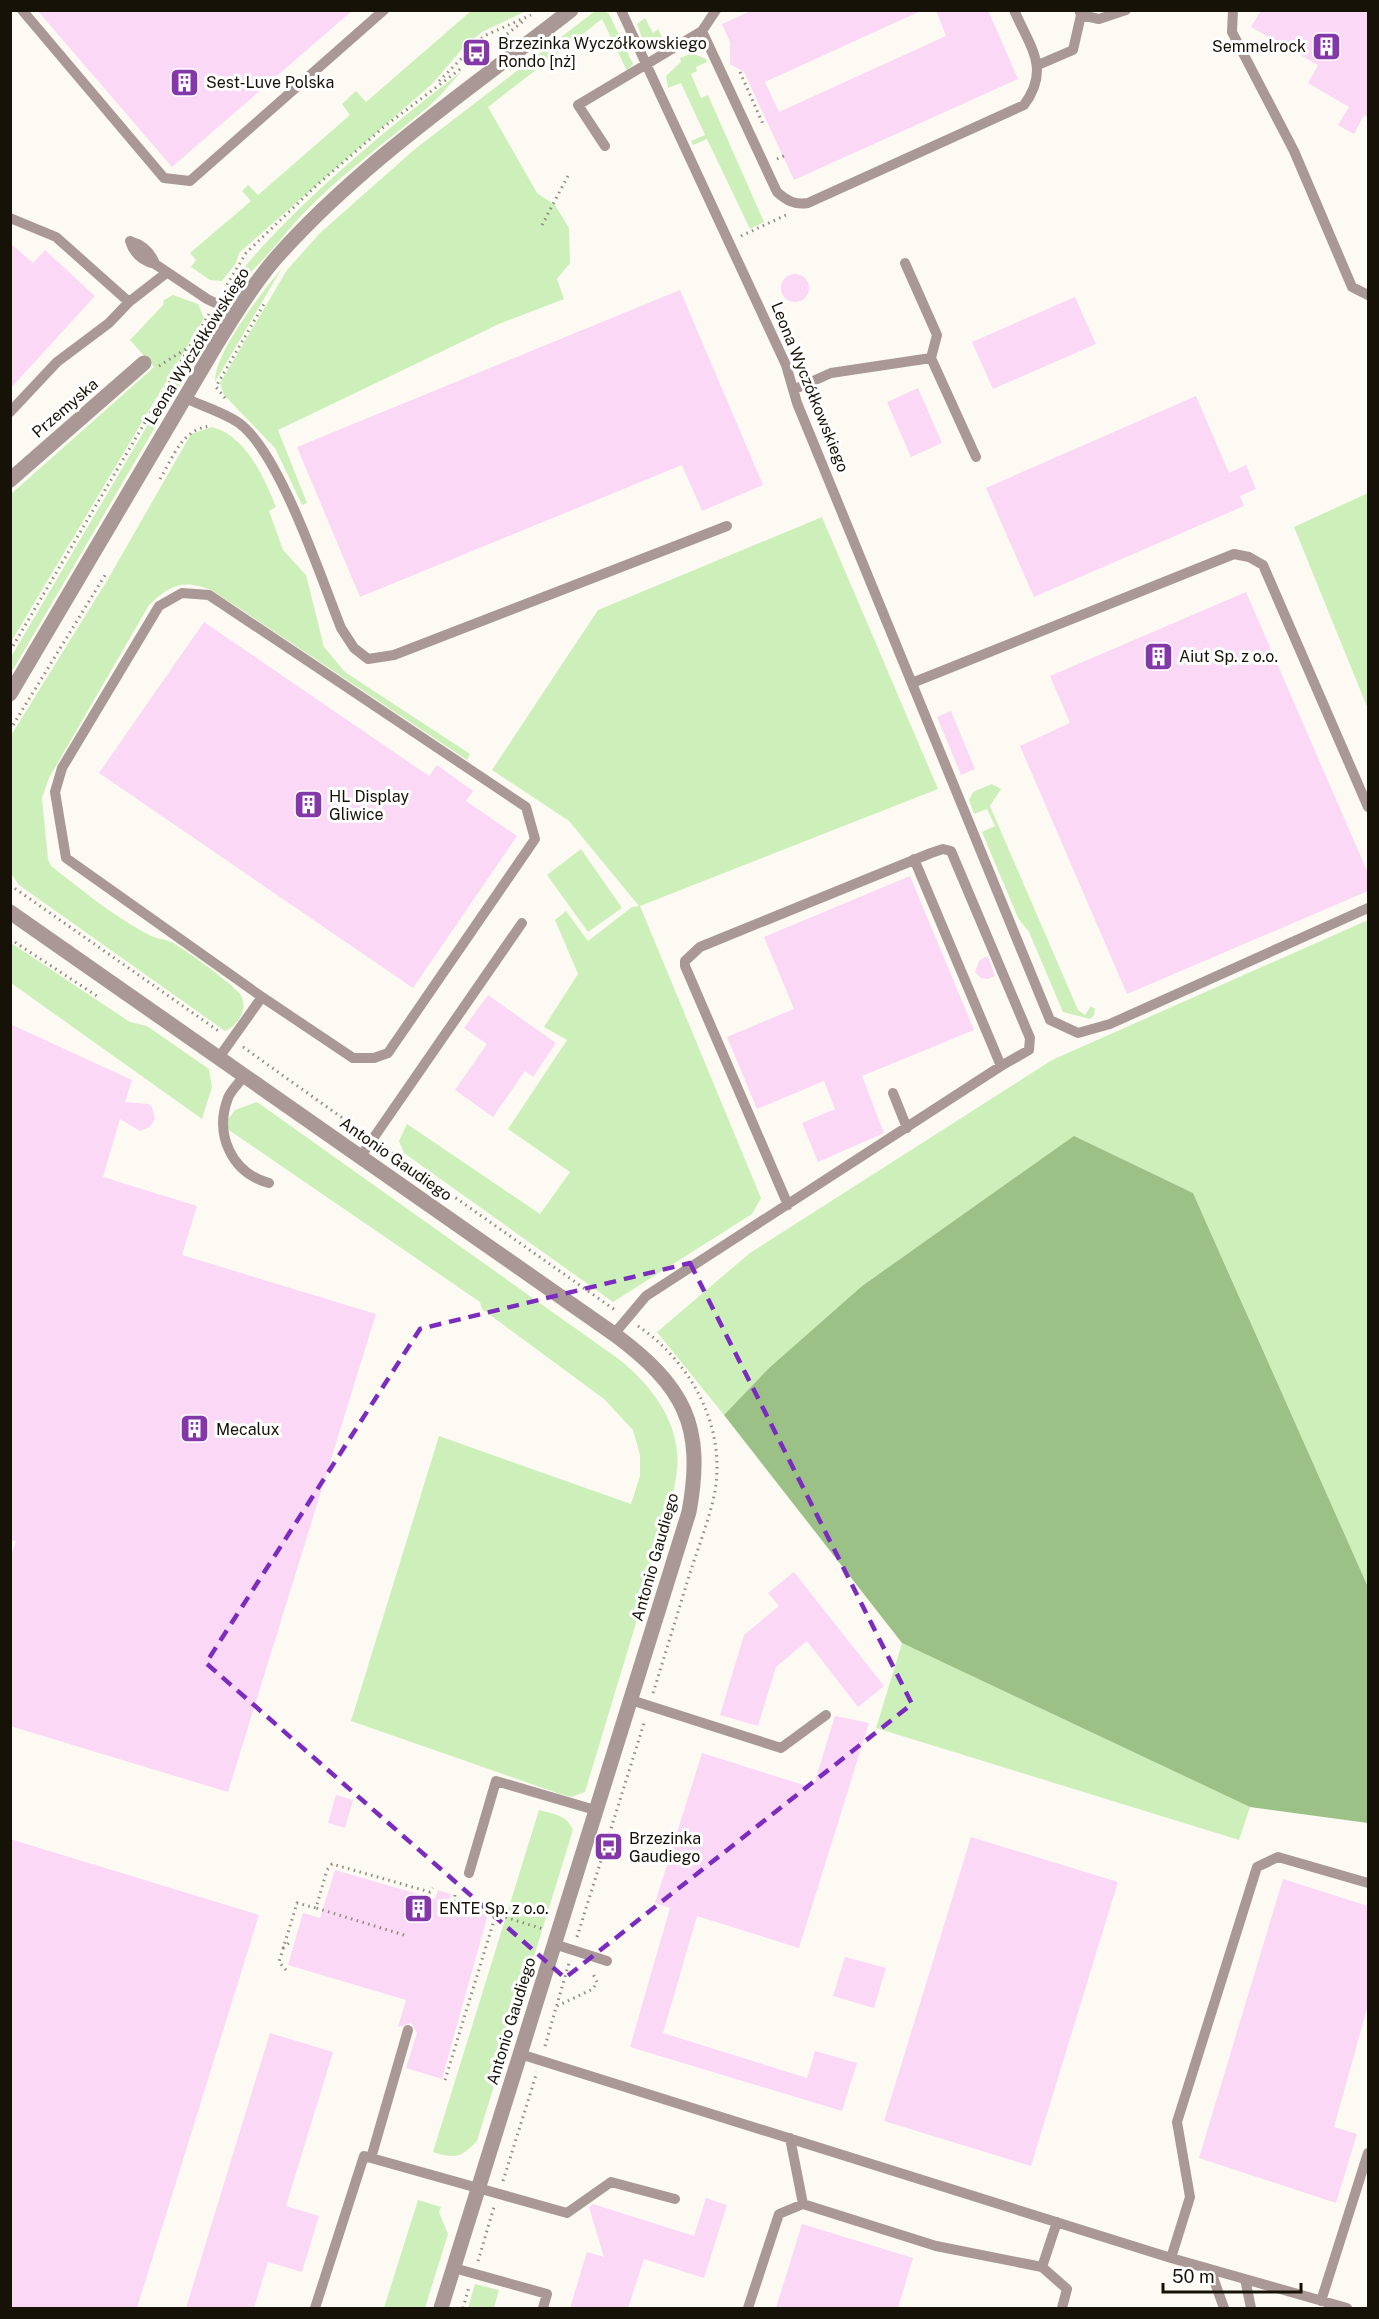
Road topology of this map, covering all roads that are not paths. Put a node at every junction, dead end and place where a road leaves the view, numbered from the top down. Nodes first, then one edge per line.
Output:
1 (22, 10) edge
2 (384, 10) edge
3 (571, 10) edge
4 (621, 10) edge
5 (716, 10) edge
6 (1014, 10) edge
7 (1126, 10) edge
8 (1233, 10) edge
9 (1080, 13) edge
10 (702, 31) junction
11 (1038, 65) junction
12 (646, 66) junction
13 (605, 146) dead end
14 (10, 218) edge
15 (905, 263) dead end
16 (154, 264) dead end
17 (165, 274) junction
18 (1368, 295) edge
19 (129, 302) junction
20 (236, 313) junction
21 (931, 358) junction
22 (140, 366) road end
23 (795, 389) junction
24 (185, 398) junction
25 (10, 412) edge
26 (976, 457) dead end
27 (10, 480) edge
28 (726, 526) dead end
29 (912, 683) junction
30 (10, 694) edge
31 (1368, 807) edge
32 (914, 859) junction
33 (1368, 908) edge
34 (10, 912) edge
35 (522, 923) dead end
36 (262, 997) junction
37 (220, 1056) junction
38 (1001, 1066) junction
39 (245, 1076) junction
40 (893, 1093) dead end
41 (907, 1128) junction
42 (361, 1156) junction
43 (269, 1183) dead end
44 (788, 1205) junction
45 (614, 1334) junction
46 (631, 1700) junction
47 (826, 1715) dead end
48 (595, 1810) junction
49 (469, 1873) dead end
50 (1368, 1883) edge
51 (554, 1944) junction
52 (607, 1961) dead end
53 (408, 2030) dead end
54 (520, 2054) junction
55 (790, 2139) junction
56 (1368, 2153) edge
57 (371, 2158) junction
58 (479, 2188) junction
59 (675, 2199) dead end
60 (803, 2204) junction
61 (1057, 2222) junction
62 (1171, 2258) junction
63 (1042, 2267) junction
64 (454, 2268) junction
65 (1210, 2269) junction
66 (1245, 2279) junction
67 (1321, 2301) junction
68 (315, 2308) edge
69 (441, 2308) edge
70 (543, 2308) edge
71 (748, 2308) edge
72 (1062, 2308) edge
73 (1224, 2308) edge
74 (1251, 2308) edge
75 (1347, 2308) edge

1 - 2 lane
3 - 20 street, Leona Wyczółkowskiego
4 - 12 lane, Leona Wyczółkowskiego
5 - 10 lane
6 - 11 lane
7 - 9 lane
8 - 18 lane
9 - 11 lane
10 - 11 lane
10 - 12 lane
12 - 13 lane
12 - 23 lane, Leona Wyczółkowskiego
14 - 19 lane
15 - 21 lane
16 - 17 lane
17 - 19 lane
17 - 20 lane
19 - 25 lane
20 - 24 street, Leona Wyczółkowskiego
21 - 23 lane
21 - 26 lane
22 - 27 street, Przemyska
23 - 29 lane, Leona Wyczółkowskiego
24 - 28 lane
24 - 30 street, Leona Wyczółkowskiego
29 - 31 lane
29 - 33 lane, Leona Wyczółkowskiego
32 - 38 lane
32 - 38 lane
32 - 44 lane
34 - 37 street, Antonio Gaudiego
35 - 42 lane
36 - 36 lane
36 - 37 lane
37 - 39 street, Antonio Gaudiego
38 - 41 lane
39 - 42 street, Antonio Gaudiego
39 - 43 lane
40 - 41 lane
41 - 44 lane
42 - 45 street, Antonio Gaudiego
44 - 45 lane
45 - 46 street, Antonio Gaudiego
46 - 47 lane
46 - 48 street, Antonio Gaudiego
48 - 49 lane
48 - 51 street, Antonio Gaudiego
50 - 62 lane
51 - 52 lane
51 - 54 street, Antonio Gaudiego
53 - 57 lane
54 - 55 lane
54 - 58 street, Antonio Gaudiego
55 - 60 lane
55 - 61 lane
56 - 67 lane
57 - 58 lane
57 - 68 lane
58 - 59 lane
58 - 64 street, Antonio Gaudiego
60 - 63 lane
60 - 71 lane
61 - 62 lane
61 - 63 lane
62 - 65 lane
63 - 72 lane
64 - 69 street, Antonio Gaudiego
64 - 70 lane
65 - 66 lane
65 - 73 lane
66 - 67 lane
66 - 74 lane
67 - 75 lane

